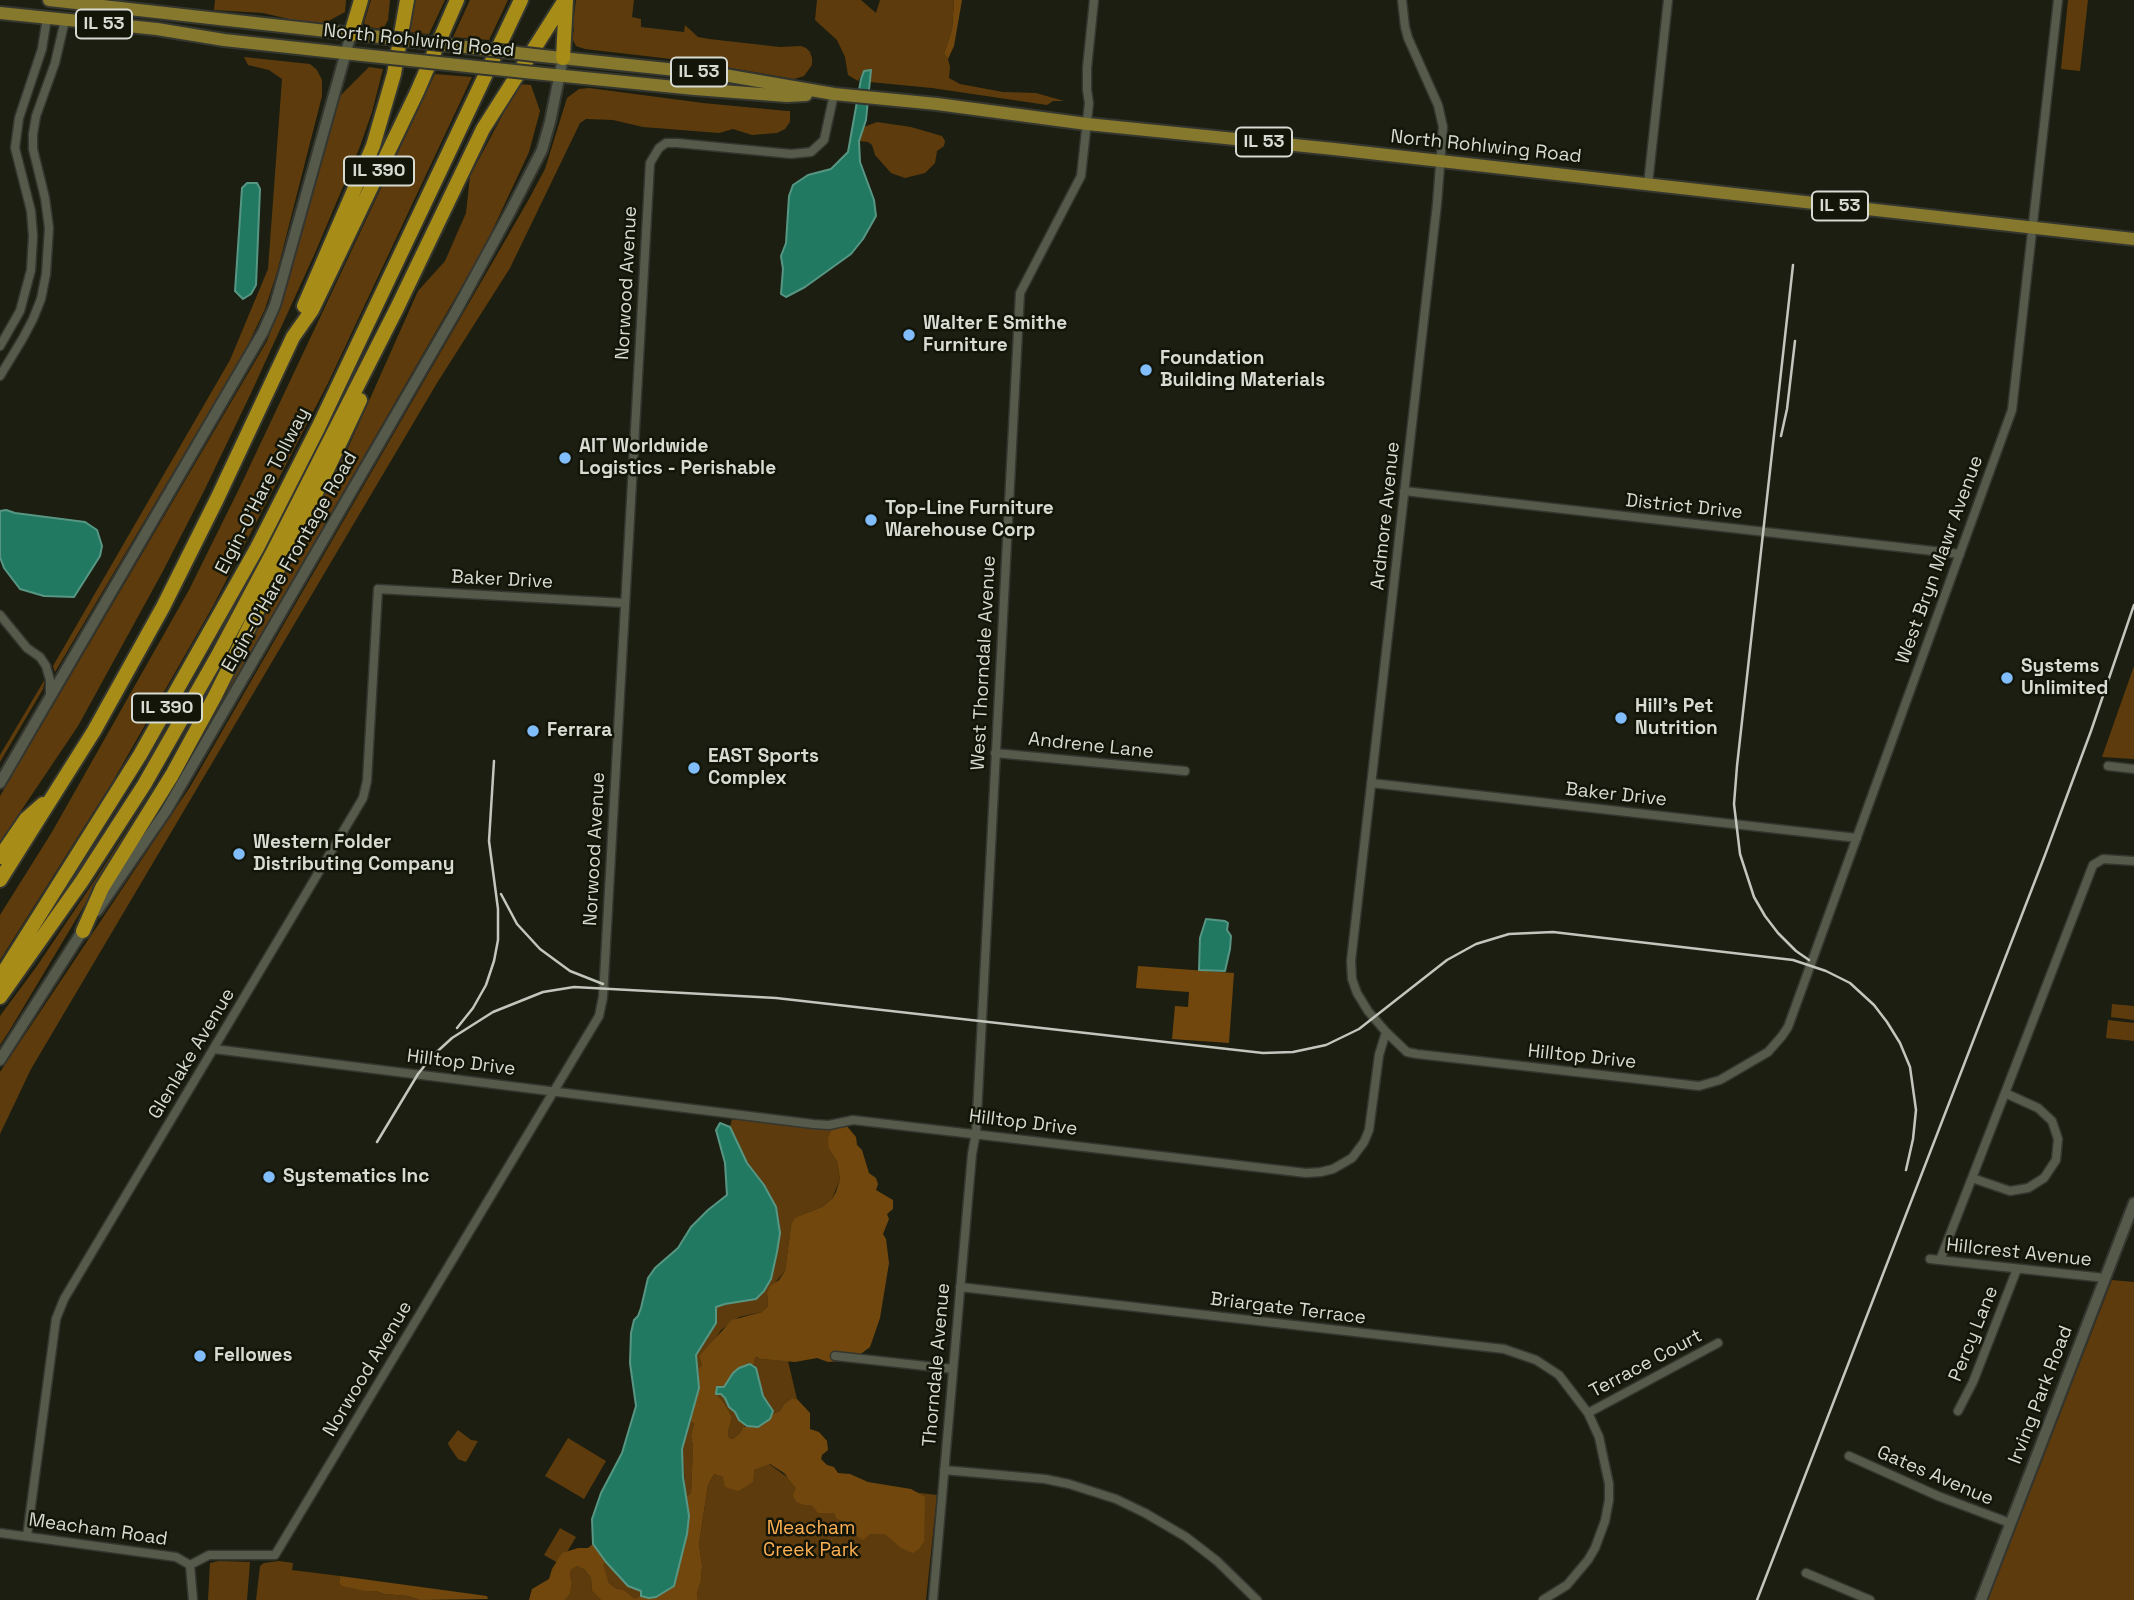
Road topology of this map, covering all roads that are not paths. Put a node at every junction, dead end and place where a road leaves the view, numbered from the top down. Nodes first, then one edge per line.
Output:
1 (48, 0) edge
2 (361, 0) edge
3 (407, 0) edge
4 (457, 0) edge
5 (521, 0) edge
6 (566, 0) edge
7 (1094, 0) edge
8 (1402, 0) edge
9 (1668, 0) edge
10 (2058, 0) edge
11 (148, 11) junction
12 (0, 13) edge
13 (63, 15) junction
14 (47, 18) junction
15 (351, 34) junction
16 (346, 53) junction
17 (563, 58) junction
18 (560, 76) junction
19 (834, 94) junction
20 (1087, 124) junction
21 (1440, 161) junction
22 (1648, 184) junction
23 (2033, 227) junction
24 (2134, 239) edge
25 (397, 307) junction
26 (293, 337) junction
27 (0, 346) edge
28 (0, 376) edge
29 (1404, 491) junction
30 (1960, 554) junction
31 (378, 589) joint
32 (624, 603) junction
33 (0, 615) edge
34 (49, 701) junction
35 (995, 753) junction
36 (2108, 766) dead end
37 (2134, 769) edge
38 (1185, 771) dead end
39 (0, 783) edge
40 (1371, 783) junction
41 (55, 794) junction
42 (1857, 838) junction
43 (0, 856) edge
44 (2134, 861) edge
45 (0, 880) edge
46 (83, 931) junction
47 (0, 978) edge
48 (0, 997) edge
49 (1386, 1032) junction
50 (214, 1049) junction
51 (0, 1060) edge
52 (1720, 1080) joint
53 (554, 1091) junction
54 (2005, 1093) junction
55 (976, 1133) junction
56 (1972, 1178) junction
57 (2134, 1203) edge
58 (1930, 1259) dead end
59 (1940, 1260) junction
60 (2017, 1269) junction
61 (2105, 1278) junction
62 (960, 1287) junction
63 (1718, 1343) dead end
64 (835, 1356) dead end
65 (953, 1369) junction
66 (1958, 1411) dead end
67 (1588, 1413) junction
68 (1849, 1457) dead end
69 (944, 1470) junction
70 (2010, 1523) junction
71 (0, 1533) edge
72 (27, 1536) junction
73 (190, 1565) junction
74 (1806, 1573) dead end
75 (193, 1600) edge
76 (933, 1600) edge
77 (1257, 1600) edge
78 (1543, 1600) edge
79 (1870, 1600) edge
80 (1981, 1600) edge

1 - 11 main road, North Rohlwing Road / IL 53
1 - 13 main road
2 - 15 highway
3 - 26 highway
4 - 26 highway, Elgin-O'Hare Tollway / IL 390
5 - 47 highway, Elgin-O'Hare Tollway / IL 390
6 - 17 highway
6 - 25 highway
7 - 20 street, West Thorndale Avenue
8 - 21 street, Ardmore Avenue
9 - 22 street
10 - 23 street, West Bryn Mawr Avenue
11 - 13 main road
11 - 15 main road, North Rohlwing Road / IL 53
12 - 14 main road
13 - 14 main road
13 - 16 main road, North Rohlwing Road / IL 53
13 - 28 street
14 - 27 street
15 - 16 main road
15 - 17 main road, North Rohlwing Road / IL 53, bridge
16 - 18 main road, North Rohlwing Road / IL 53, bridge
16 - 34 main road
17 - 18 main road, Elgin-O'Hare Frontage Road
17 - 19 main road, North Rohlwing Road / IL 53
18 - 19 main road, North Rohlwing Road / IL 53
18 - 46 main road, Elgin-O'Hare Frontage Road
19 - 20 main road, North Rohlwing Road / IL 53
19 - 32 street, Norwood Avenue
20 - 21 main road, North Rohlwing Road / IL 53
20 - 35 street, West Thorndale Avenue
21 - 22 main road, North Rohlwing Road / IL 53
21 - 29 street, Ardmore Avenue
22 - 23 main road, North Rohlwing Road / IL 53
23 - 24 main road, North Rohlwing Road / IL 53
23 - 30 street, West Bryn Mawr Avenue
25 - 46 highway
25 - 48 highway
26 - 41 highway, Elgin-O'Hare Tollway / IL 390
29 - 30 street, District Drive
29 - 40 street, Ardmore Avenue
30 - 42 street, West Bryn Mawr Avenue
31 - 32 street, Baker Drive
31 - 50 street, Glenlake Avenue
32 - 53 street, Norwood Avenue
33 - 34 street
34 - 39 main road
35 - 38 street, Andrene Lane
35 - 55 street, West Thorndale Avenue
36 - 37 street
40 - 42 street, Baker Drive
40 - 49 street, Ardmore Avenue
41 - 43 highway
41 - 45 highway, Elgin-O'Hare Tollway / IL 390
42 - 52 street, West Bryn Mawr Avenue
44 - 54 street
46 - 51 main road, Elgin-O'Hare Frontage Road
49 - 52 street, Hilltop Drive
49 - 55 street, Hilltop Drive
50 - 53 street, Hilltop Drive
50 - 72 street, Glenlake Avenue
53 - 55 street, Hilltop Drive
53 - 73 street, Norwood Avenue
54 - 56 street
54 - 56 street
55 - 62 street, Thorndale Avenue
56 - 59 street
57 - 61 main road, Irving Park Road
58 - 59 street, Hillcrest Avenue
59 - 60 street, Hillcrest Avenue
60 - 61 street, Hillcrest Avenue
60 - 66 street, Percy Lane
61 - 70 main road, Irving Park Road
62 - 65 street, Thorndale Avenue
62 - 67 street, Briargate Terrace
63 - 67 street, Terrace Court
64 - 65 street
65 - 69 street, Thorndale Avenue
67 - 78 street, Briargate Terrace
68 - 70 street, Gates Avenue
69 - 76 street, Thorndale Avenue
69 - 77 street
70 - 80 main road, Irving Park Road
71 - 72 street, Meacham Road
72 - 73 street, Meacham Road
73 - 75 street
74 - 79 street

